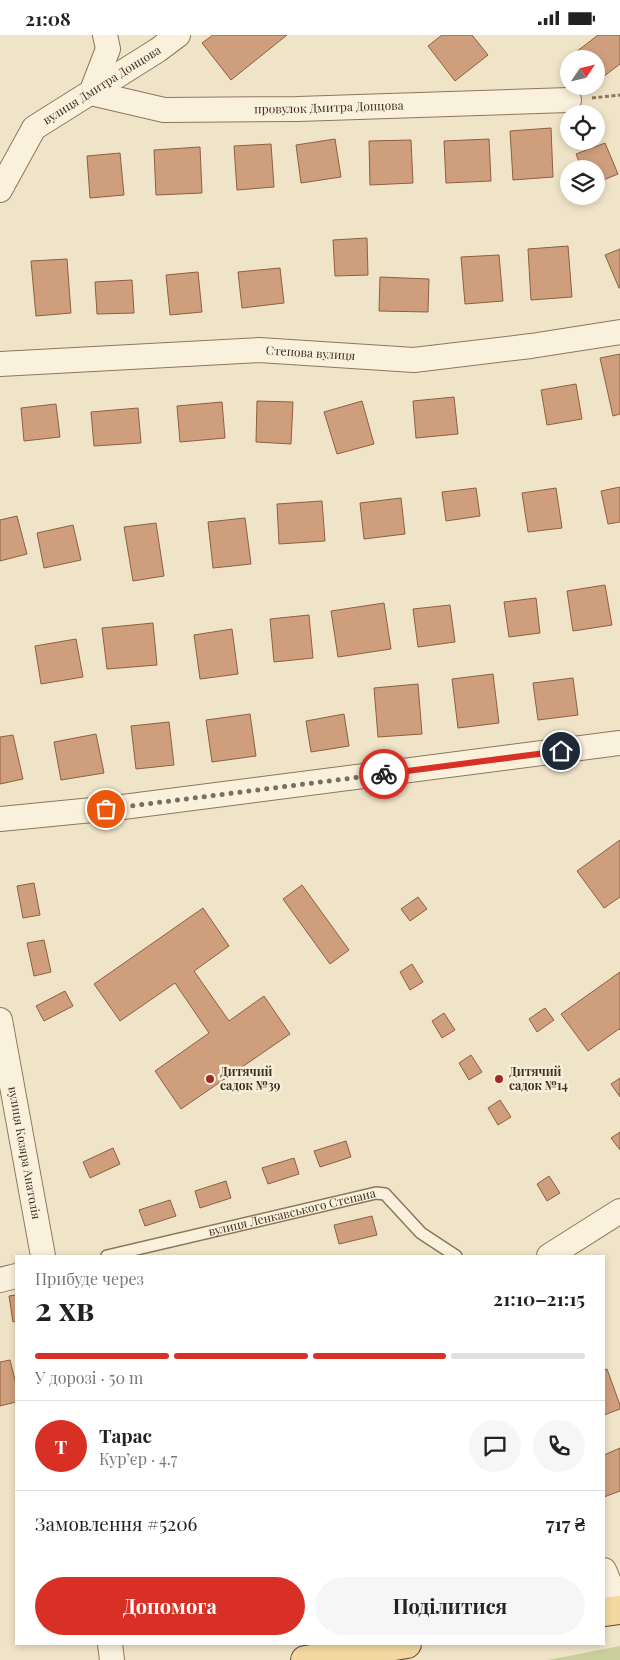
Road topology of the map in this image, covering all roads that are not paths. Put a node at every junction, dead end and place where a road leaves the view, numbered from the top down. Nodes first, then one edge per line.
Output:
1 (105, 35) edge
2 (178, 35) edge
3 (91, 93) junction
4 (568, 100) dead end
5 (0, 190) edge
6 (620, 332) edge
7 (0, 363) edge
8 (620, 743) edge
9 (0, 819) edge
10 (0, 1020) edge
11 (620, 1211) edge
12 (43, 1255) edge
13 (111, 1255) edge
14 (454, 1255) edge
15 (551, 1255) edge
16 (15, 1277) edge
17 (0, 1280) edge
18 (605, 1572) edge
19 (620, 1609) edge
20 (605, 1613) edge
21 (110, 1645) edge
22 (401, 1645) edge
23 (112, 1660) edge
24 (305, 1660) edge

1 - 3 street
2 - 3 street, вулиця Дмитра Донцова
3 - 4 street, провулок Дмитра Донцова
3 - 5 street, вулиця Дмитра Донцова
6 - 7 street, Степова вулиця
8 - 9 street
10 - 12 street, вулиця Козяра Анатолія
11 - 15 street
13 - 14 lane, вулиця Ленкавського Степана
16 - 17 street
18 - 19 street
19 - 20 main road
21 - 23 street
22 - 24 main road

